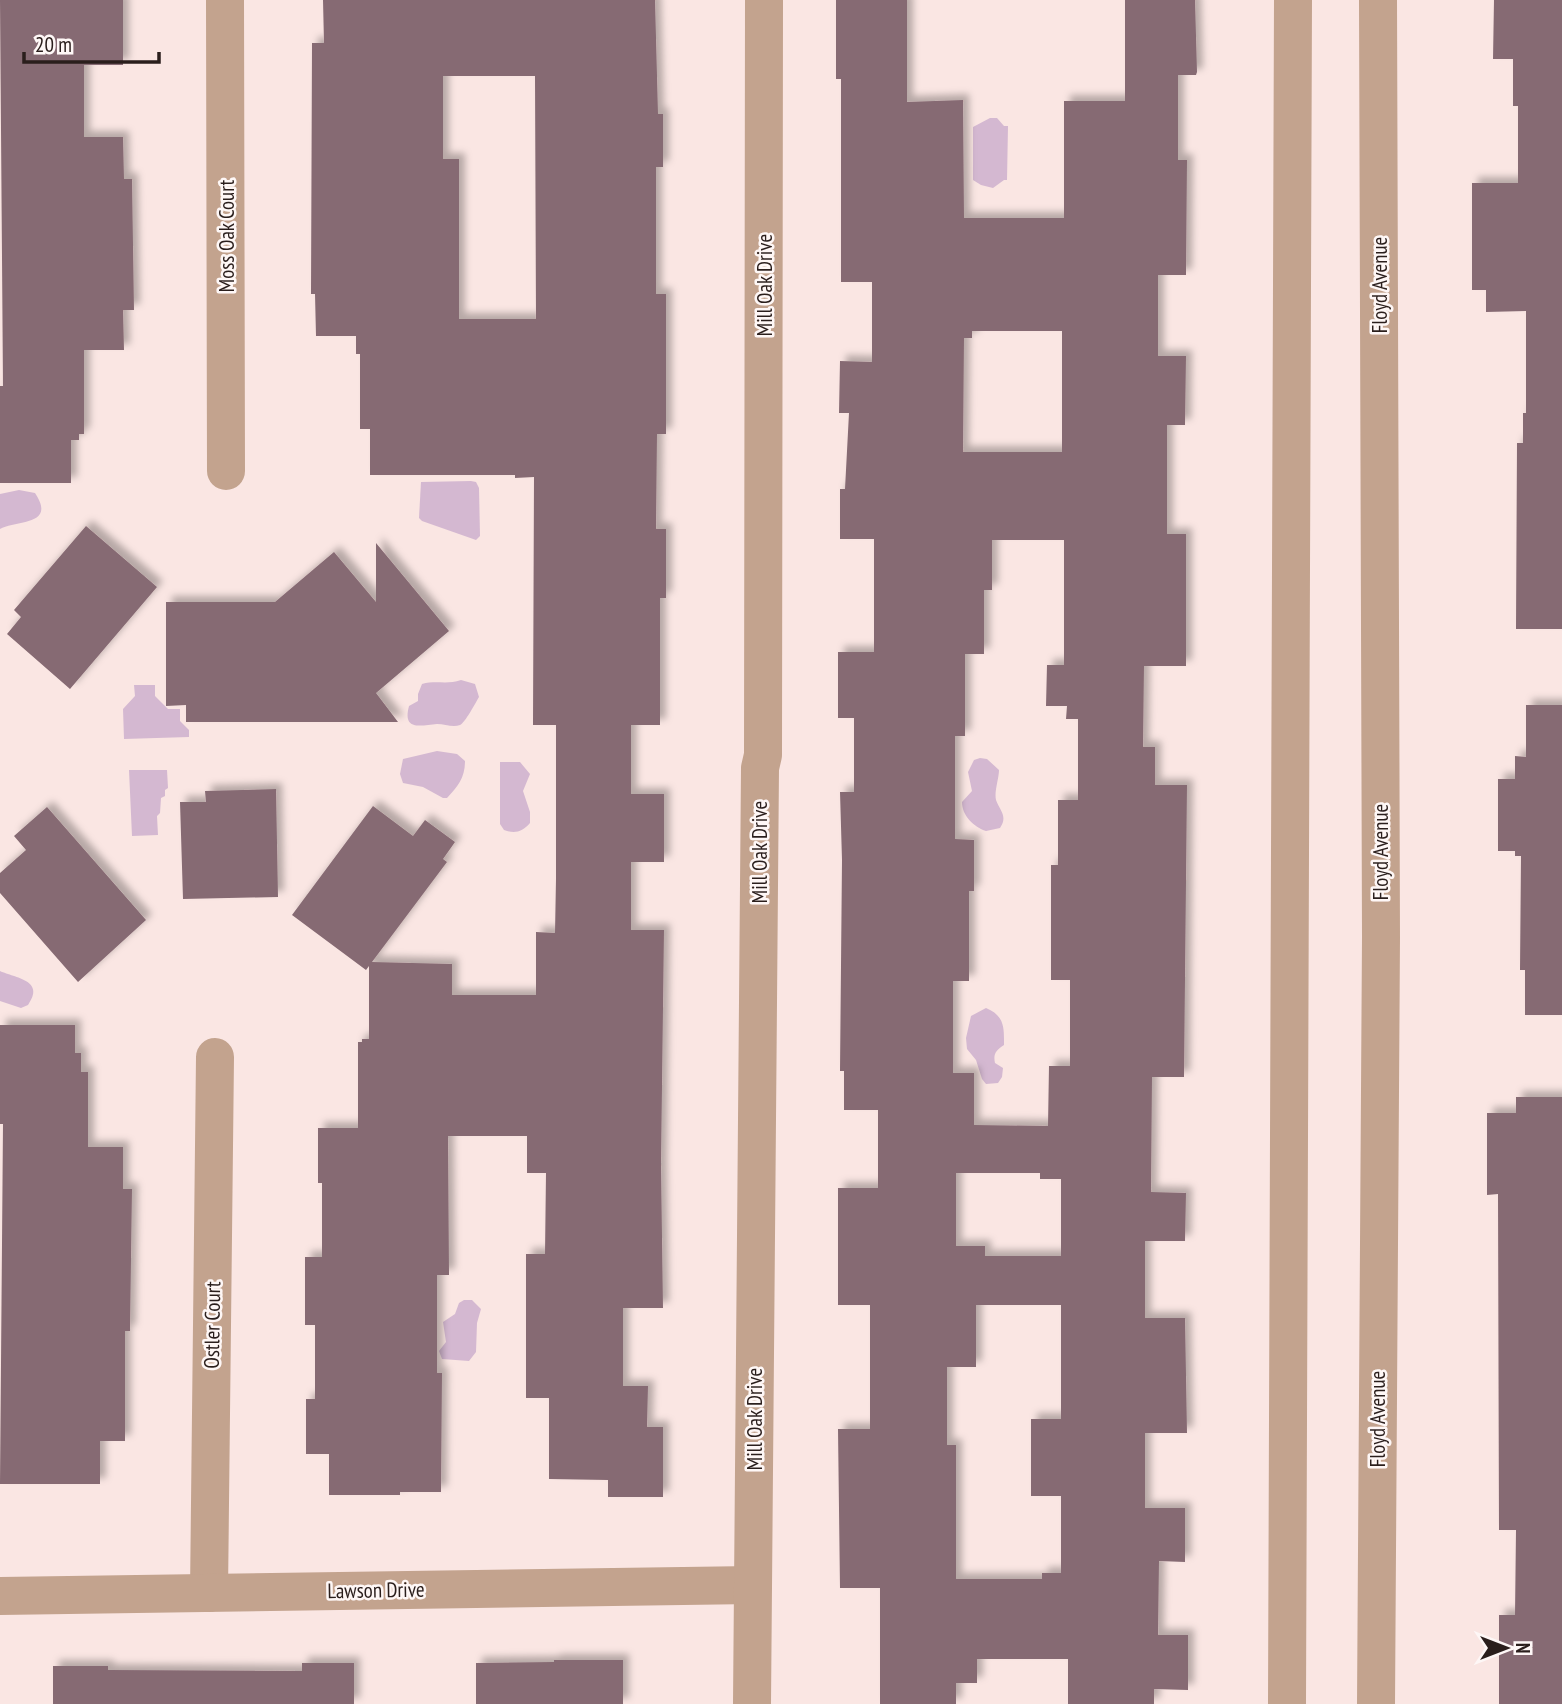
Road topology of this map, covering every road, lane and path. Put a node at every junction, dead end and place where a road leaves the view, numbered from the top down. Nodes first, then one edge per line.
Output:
1 (225, 0) edge
2 (765, 0) edge
3 (1293, 0) edge
4 (1378, 0) edge
5 (226, 471) dead end
6 (215, 1057) dead end
7 (753, 1585) junction
8 (209, 1593) junction
9 (0, 1596) edge
10 (752, 1704) edge
11 (1287, 1704) edge
12 (1376, 1704) edge

1 - 5 street, Moss Oak Court
2 - 7 street, Mill Oak Drive
3 - 11 street
4 - 12 street, Floyd Avenue
6 - 8 street, Ostler Court
7 - 8 street, Lawson Drive
7 - 10 street, Mill Oak Drive
8 - 9 street, Lawson Drive

